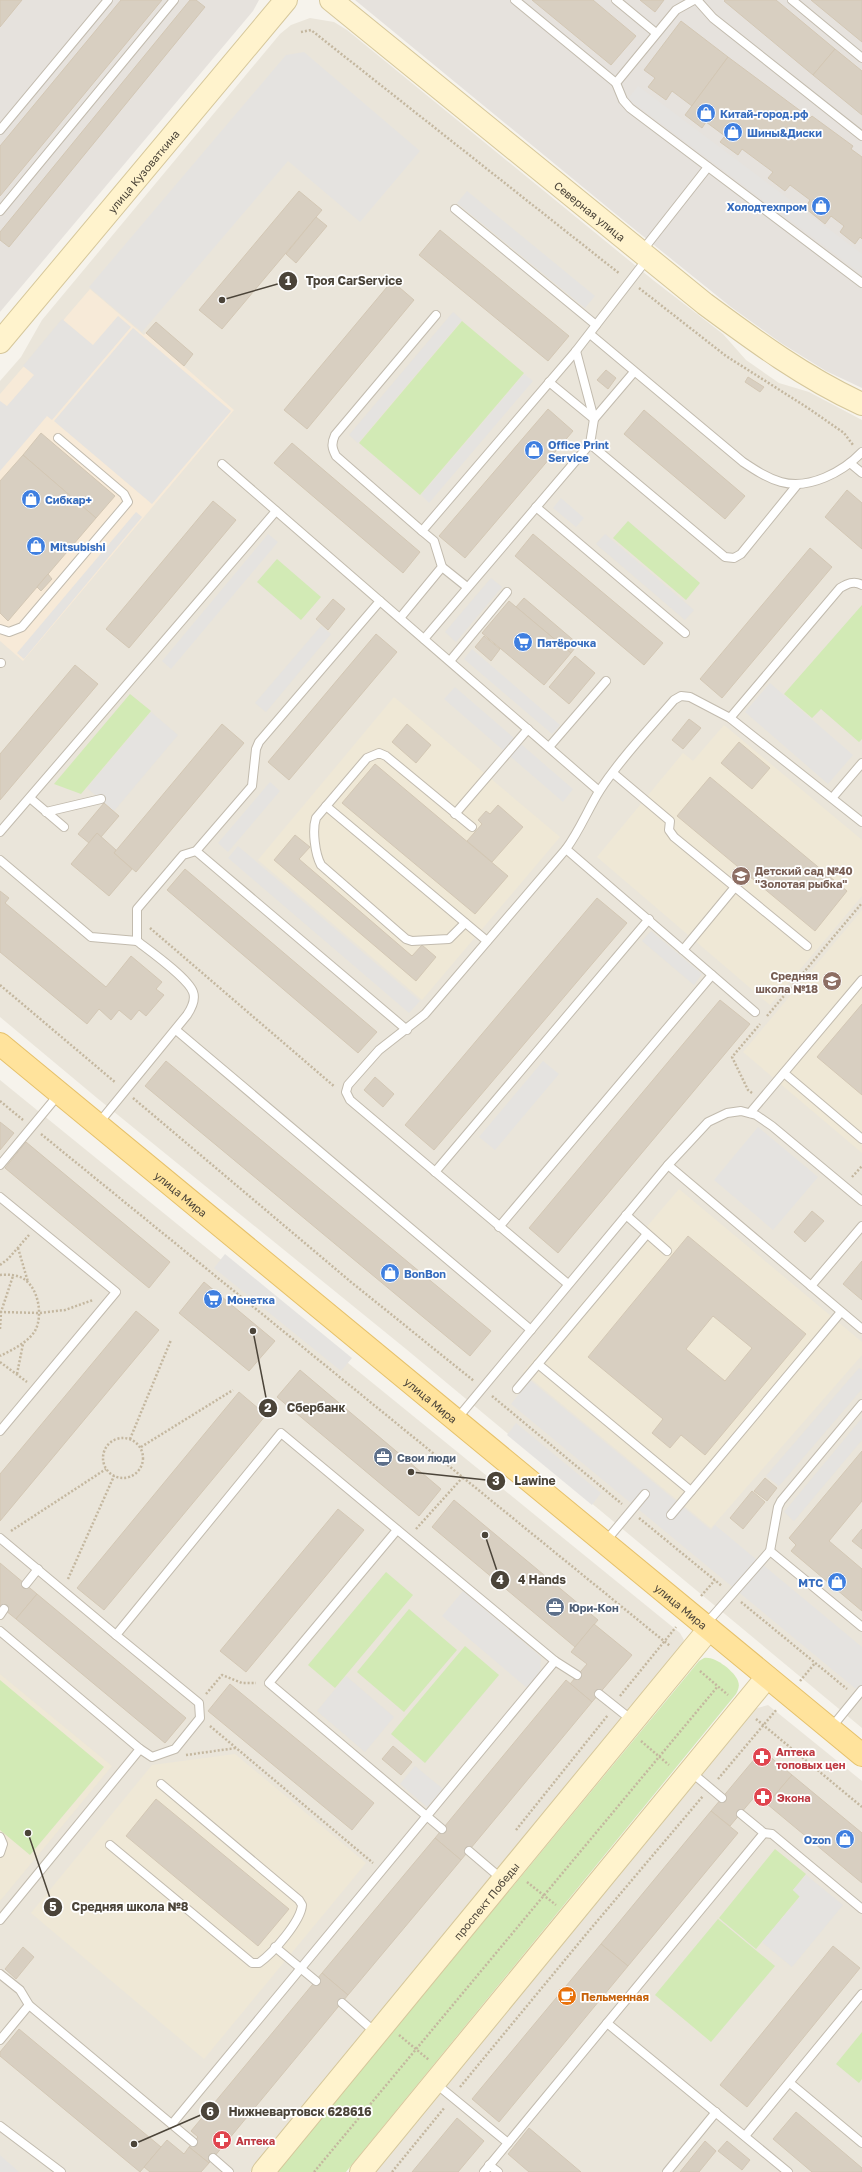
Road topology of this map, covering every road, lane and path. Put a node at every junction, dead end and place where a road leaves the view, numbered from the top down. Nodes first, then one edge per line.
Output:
1 (108, 0) edge
2 (174, 0) edge
3 (286, 0) edge
4 (331, 0) edge
5 (515, 0) edge
6 (616, 0) edge
7 (696, 0) edge
8 (792, 0) edge
9 (302, 32) dead end
10 (656, 33) junction
11 (862, 58) edge
12 (616, 83) junction
13 (0, 130) edge
14 (862, 136) edge
15 (708, 167) junction
16 (455, 209) dead end
17 (0, 211) edge
18 (644, 256) junction
19 (630, 281) junction
20 (862, 283) edge
21 (436, 315) dead end
22 (596, 325) junction
23 (590, 334) junction
24 (0, 342) edge
25 (576, 351) junction
26 (634, 372) junction
27 (549, 382) junction
28 (862, 404) edge
29 (594, 419) junction
30 (58, 438) dead end
31 (590, 444) junction
32 (859, 449) edge
33 (850, 463) junction
34 (222, 464) dead end
35 (862, 473) edge
36 (797, 485) junction
37 (536, 507) junction
38 (276, 511) junction
39 (422, 531) junction
40 (442, 567) junction
41 (862, 585) edge
42 (467, 588) junction
43 (507, 592) dead end
44 (380, 601) junction
45 (400, 618) junction
46 (0, 629) edge
47 (684, 633) dead end
48 (424, 639) junction
49 (450, 661) junction
50 (606, 681) dead end
51 (730, 718) junction
52 (528, 729) junction
53 (549, 747) junction
54 (862, 763) edge
55 (613, 773) junction
56 (599, 791) junction
57 (833, 797) junction
58 (30, 798) junction
59 (101, 799) dead end
60 (326, 806) junction
61 (46, 812) junction
62 (455, 814) junction
63 (862, 822) edge
64 (64, 827) dead end
65 (472, 827) dead end
66 (0, 832) edge
67 (566, 849) junction
68 (196, 851) junction
69 (0, 860) edge
70 (735, 887) junction
71 (136, 916) junction
72 (649, 919) junction
73 (465, 923) junction
74 (137, 940) junction
75 (487, 941) junction
76 (807, 946) dead end
77 (683, 950) junction
78 (712, 975) junction
79 (862, 980) edge
80 (0, 985) edge
81 (755, 1012) dead end
82 (176, 1030) junction
83 (407, 1030) junction
84 (0, 1044) edge
85 (784, 1073) junction
86 (125, 1092) junction
87 (60, 1093) junction
88 (350, 1100) junction
89 (0, 1101) edge
90 (750, 1113) junction
91 (98, 1124) junction
92 (32, 1127) junction
93 (862, 1139) edge
94 (0, 1164) edge
95 (668, 1165) junction
96 (435, 1172) junction
97 (0, 1197) edge
98 (862, 1201) edge
99 (626, 1215) junction
100 (862, 1226) edge
101 (36, 1227) junction
102 (499, 1227) junction
103 (648, 1234) junction
104 (18, 1248) junction
105 (667, 1251) dead end
106 (0, 1265) edge
107 (0, 1275) edge
108 (13, 1276) junction
109 (568, 1284) junction
110 (811, 1286) junction
111 (31, 1288) junction
112 (116, 1292) junction
113 (0, 1312) edge
114 (841, 1312) junction
115 (39, 1313) junction
116 (0, 1328) edge
117 (862, 1329) edge
118 (531, 1330) junction
119 (171, 1340) dead end
120 (23, 1343) junction
121 (0, 1356) edge
122 (0, 1362) edge
123 (538, 1364) junction
124 (17, 1374) junction
125 (482, 1388) junction
126 (35, 1389) junction
127 (517, 1389) dead end
128 (233, 1390) dead end
129 (862, 1404) edge
130 (455, 1420) junction
131 (0, 1431) edge
132 (130, 1438) junction
133 (141, 1447) junction
134 (106, 1469) junction
135 (114, 1476) junction
136 (463, 1477) junction
137 (691, 1491) junction
138 (645, 1494) dead end
139 (630, 1511) junction
140 (671, 1515) dead end
141 (397, 1530) junction
142 (12, 1531) dead end
143 (414, 1531) dead end
144 (0, 1538) edge
145 (604, 1543) junction
146 (770, 1551) junction
147 (38, 1570) junction
148 (68, 1579) dead end
149 (715, 1580) junction
150 (26, 1584) dead end
151 (731, 1594) junction
152 (688, 1612) junction
153 (707, 1627) junction
154 (862, 1627) edge
155 (0, 1631) edge
156 (116, 1635) junction
157 (664, 1641) junction
158 (685, 1659) junction
159 (555, 1662) junction
160 (816, 1663) junction
161 (578, 1675) dead end
162 (767, 1677) junction
163 (269, 1683) junction
164 (718, 1686) junction
165 (862, 1690) edge
166 (599, 1694) dead end
167 (789, 1695) junction
168 (856, 1696) junction
169 (198, 1704) junction
170 (614, 1706) junction
171 (742, 1707) junction
172 (609, 1714) junction
173 (200, 1718) junction
174 (630, 1725) junction
175 (764, 1725) junction
176 (830, 1729) junction
177 (236, 1748) junction
178 (140, 1749) junction
179 (862, 1755) edge
180 (182, 1756) dead end
181 (659, 1757) junction
182 (687, 1775) junction
183 (161, 1784) dead end
184 (710, 1788) junction
185 (704, 1795) junction
186 (722, 1798) dead end
187 (862, 1808) edge
188 (741, 1814) dead end
189 (426, 1815) junction
190 (442, 1829) dead end
191 (516, 1831) dead end
192 (764, 1833) junction
193 (0, 1837) edge
194 (110, 1845) dead end
195 (469, 1851) dead end
196 (0, 1853) edge
197 (381, 1869) junction
198 (508, 1874) junction
199 (544, 1895) junction
200 (862, 1909) edge
201 (569, 1917) junction
202 (0, 1920) edge
203 (588, 1932) junction
204 (276, 1947) junction
205 (300, 1968) junction
206 (0, 1974) edge
207 (316, 1981) dead end
208 (862, 1994) edge
209 (342, 2003) dead end
210 (29, 2005) junction
211 (607, 2023) junction
212 (380, 2028) junction
213 (0, 2040) edge
214 (415, 2048) junction
215 (439, 2077) junction
216 (790, 2083) junction
217 (461, 2086) junction
218 (453, 2098) junction
219 (716, 2112) junction
220 (172, 2124) junction
221 (0, 2126) edge
222 (746, 2136) junction
223 (193, 2142) dead end
224 (508, 2143) junction
225 (862, 2143) edge
226 (213, 2158) dead end
227 (489, 2165) junction
228 (786, 2171) edge
229 (61, 2172) edge
230 (229, 2172) edge
231 (263, 2172) edge
232 (314, 2172) edge
233 (361, 2172) edge
234 (392, 2172) edge
235 (484, 2172) edge
236 (498, 2172) edge
237 (667, 2172) edge

1 - 13 lane
2 - 17 lane
3 - 24 main road, улица Кузоваткина
4 - 18 main road, Северная улица
5 - 12 lane
6 - 10 lane
7 - 10 lane
7 - 14 lane
8 - 11 lane
9 - 19 path
10 - 12 lane
12 - 15 lane
15 - 18 lane
15 - 20 lane
16 - 22 lane
18 - 19 lane
18 - 28 main road, Северная улица
19 - 22 lane
19 - 32 path
21 - 39 lane
22 - 23 lane
23 - 25 lane
23 - 26 lane
25 - 27 lane
25 - 29 lane
26 - 29 lane
26 - 36 lane
27 - 29 lane
27 - 39 lane
29 - 31 lane
30 - 46 lane
31 - 36 lane
31 - 37 lane
32 - 33 lane
33 - 35 lane
33 - 36 lane
34 - 38 lane
37 - 42 lane
37 - 47 lane
38 - 44 lane
38 - 58 lane
39 - 40 lane
40 - 42 lane
40 - 45 lane
41 - 51 lane
42 - 48 lane
43 - 49 lane
44 - 45 lane
44 - 68 lane
45 - 48 lane
48 - 49 lane
49 - 52 lane
50 - 53 lane
51 - 55 lane
51 - 57 lane
52 - 53 lane
52 - 62 lane
53 - 56 lane
54 - 57 lane
55 - 56 lane
55 - 70 lane
56 - 67 lane
57 - 63 lane
58 - 61 lane
58 - 66 lane
59 - 61 lane
60 - 62 lane
60 - 73 lane
60 - 73 lane
61 - 64 lane
62 - 65 lane
67 - 72 lane
67 - 75 lane
68 - 71 lane
68 - 83 lane
69 - 74 lane
70 - 76 lane
70 - 77 lane
71 - 74 lane
71 - 88 path
72 - 77 lane
72 - 96 lane
73 - 75 lane
74 - 82 lane
75 - 83 lane
77 - 78 lane
78 - 81 lane
78 - 102 lane
79 - 85 lane
80 - 86 path
82 - 86 lane
82 - 118 lane
83 - 88 lane
84 - 87 main road, улица Мира
85 - 90 lane
85 - 93 lane
86 - 91 lane
86 - 125 path
87 - 91 main road, улица Мира
87 - 92 lane
88 - 96 lane
89 - 92 path
90 - 95 lane
90 - 98 lane
91 - 130 main road, улица Мира
92 - 94 lane
92 - 136 path
95 - 99 lane
95 - 110 lane
96 - 102 lane
97 - 101 lane
99 - 103 lane
99 - 109 lane
100 - 110 lane
101 - 104 path
101 - 112 lane
102 - 109 lane
103 - 105 lane
103 - 123 lane
104 - 106 path
104 - 111 path
107 - 108 path
108 - 111 path
108 - 113 path
109 - 118 lane
110 - 114 lane
111 - 115 path
112 - 115 path
112 - 126 lane
113 - 115 path
113 - 116 path
114 - 117 lane
114 - 137 lane
115 - 120 path
118 - 125 lane
119 - 132 path
120 - 121 path
120 - 124 path
122 - 124 path
123 - 127 lane
123 - 137 lane
124 - 126 path
125 - 130 lane
125 - 139 path
126 - 131 lane
128 - 133 path
129 - 146 lane
130 - 145 main road, улица Мира
132 - 133 path
132 - 134 path
133 - 135 path
134 - 135 path
134 - 142 path
135 - 148 path
136 - 143 path
136 - 157 path
137 - 140 lane
138 - 139 lane
139 - 145 lane
139 - 149 path
141 - 156 lane
141 - 159 lane
141 - 163 lane
144 - 147 lane
145 - 152 main road, улица Мира
146 - 151 lane
146 - 154 lane
147 - 150 lane
147 - 156 lane
149 - 151 path
149 - 152 path
151 - 153 lane
151 - 160 path
152 - 153 main road, улица Мира
152 - 157 path
153 - 158 main road, проспект Победы
153 - 162 main road, улица Мира
155 - 178 lane
156 - 169 lane
157 - 158 path
157 - 170 path
158 - 164 path
158 - 174 main road, проспект Победы
159 - 161 lane
159 - 189 lane
160 - 167 path
160 - 168 path
162 - 167 main road, улица Мира
162 - 171 main road
163 - 169 path
163 - 189 lane
164 - 171 path
164 - 181 path
165 - 168 lane
166 - 170 lane
167 - 175 path
167 - 176 main road, улица Мира
168 - 176 lane
169 - 173 lane
170 - 172 path
170 - 174 lane
171 - 175 path
171 - 182 main road
172 - 174 path
172 - 191 path
173 - 177 path
173 - 178 lane
174 - 181 path
174 - 198 main road, проспект Победы
175 - 184 path
175 - 187 path
176 - 179 main road, улица Мира
177 - 180 path
177 - 197 path
178 - 202 lane
181 - 182 path
181 - 199 path
182 - 184 lane
182 - 185 path
182 - 201 main road
183 - 204 lane
184 - 185 path
184 - 186 lane
185 - 203 path
188 - 192 lane
189 - 190 lane
189 - 197 lane
192 - 200 lane
192 - 211 lane
193 - 196 lane
194 - 204 lane
195 - 198 lane
197 - 205 lane
198 - 199 path
198 - 212 main road, проспект Победы
199 - 201 path
199 - 214 path
201 - 203 path
201 - 215 main road
203 - 217 path
204 - 205 lane
205 - 207 lane
205 - 220 lane
206 - 210 lane
208 - 216 lane
209 - 212 lane
210 - 213 lane
210 - 220 lane
211 - 219 lane
211 - 224 lane
212 - 214 path
212 - 231 main road, проспект Победы
214 - 215 path
214 - 232 path
215 - 217 path
215 - 218 lane
215 - 233 main road
216 - 222 lane
216 - 225 lane
217 - 218 path
218 - 224 lane
218 - 234 path
219 - 222 lane
219 - 237 lane
220 - 223 lane
221 - 229 lane
222 - 228 lane
224 - 227 lane
226 - 230 lane
227 - 235 lane
227 - 236 lane

